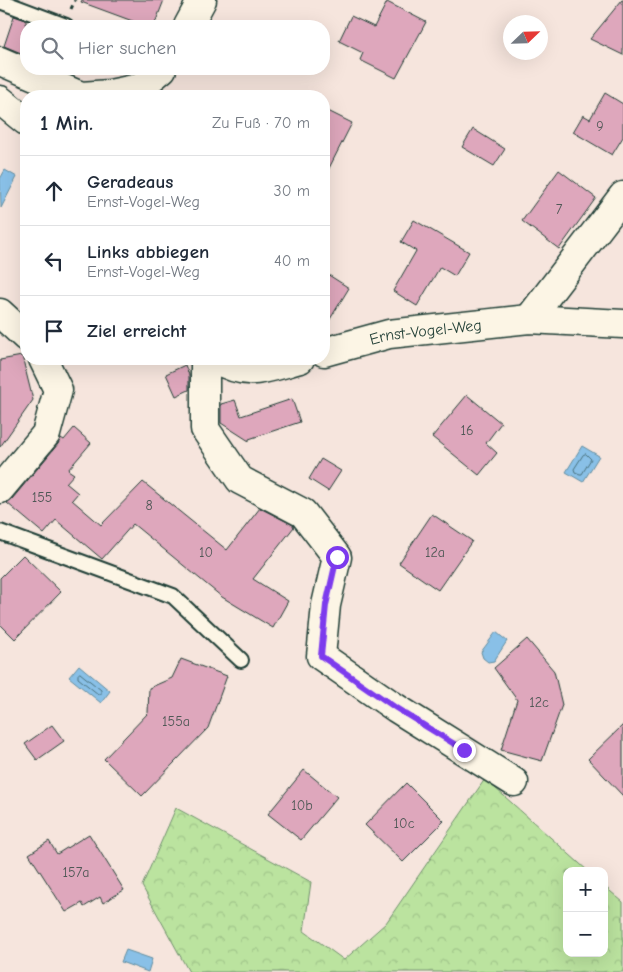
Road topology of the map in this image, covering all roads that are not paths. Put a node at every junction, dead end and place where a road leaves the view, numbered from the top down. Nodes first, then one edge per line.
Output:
1 (202, 0) edge
2 (0, 1) edge
3 (50, 20) edge
4 (191, 20) edge
5 (0, 61) edge
6 (20, 70) edge
7 (32, 75) edge
8 (155, 75) edge
9 (67, 90) edge
10 (129, 90) edge
11 (0, 100) edge
12 (20, 117) edge
13 (623, 196) edge
14 (0, 313) edge
15 (529, 319) junction
16 (623, 324) edge
17 (20, 331) edge
18 (330, 350) edge
19 (46, 365) edge
20 (205, 365) edge
21 (226, 365) edge
22 (278, 365) edge
23 (0, 488) edge
24 (0, 532) edge
25 (241, 660) dead end
26 (514, 782) dead end

1 - 4 street
2 - 3 lane
5 - 6 street
7 - 9 street
8 - 10 street
11 - 12 street
13 - 15 street
14 - 17 street
15 - 16 street, Ernst-Vogel-Weg
15 - 18 street, Ernst-Vogel-Weg
19 - 23 street
20 - 26 street
21 - 22 street
24 - 25 lane

